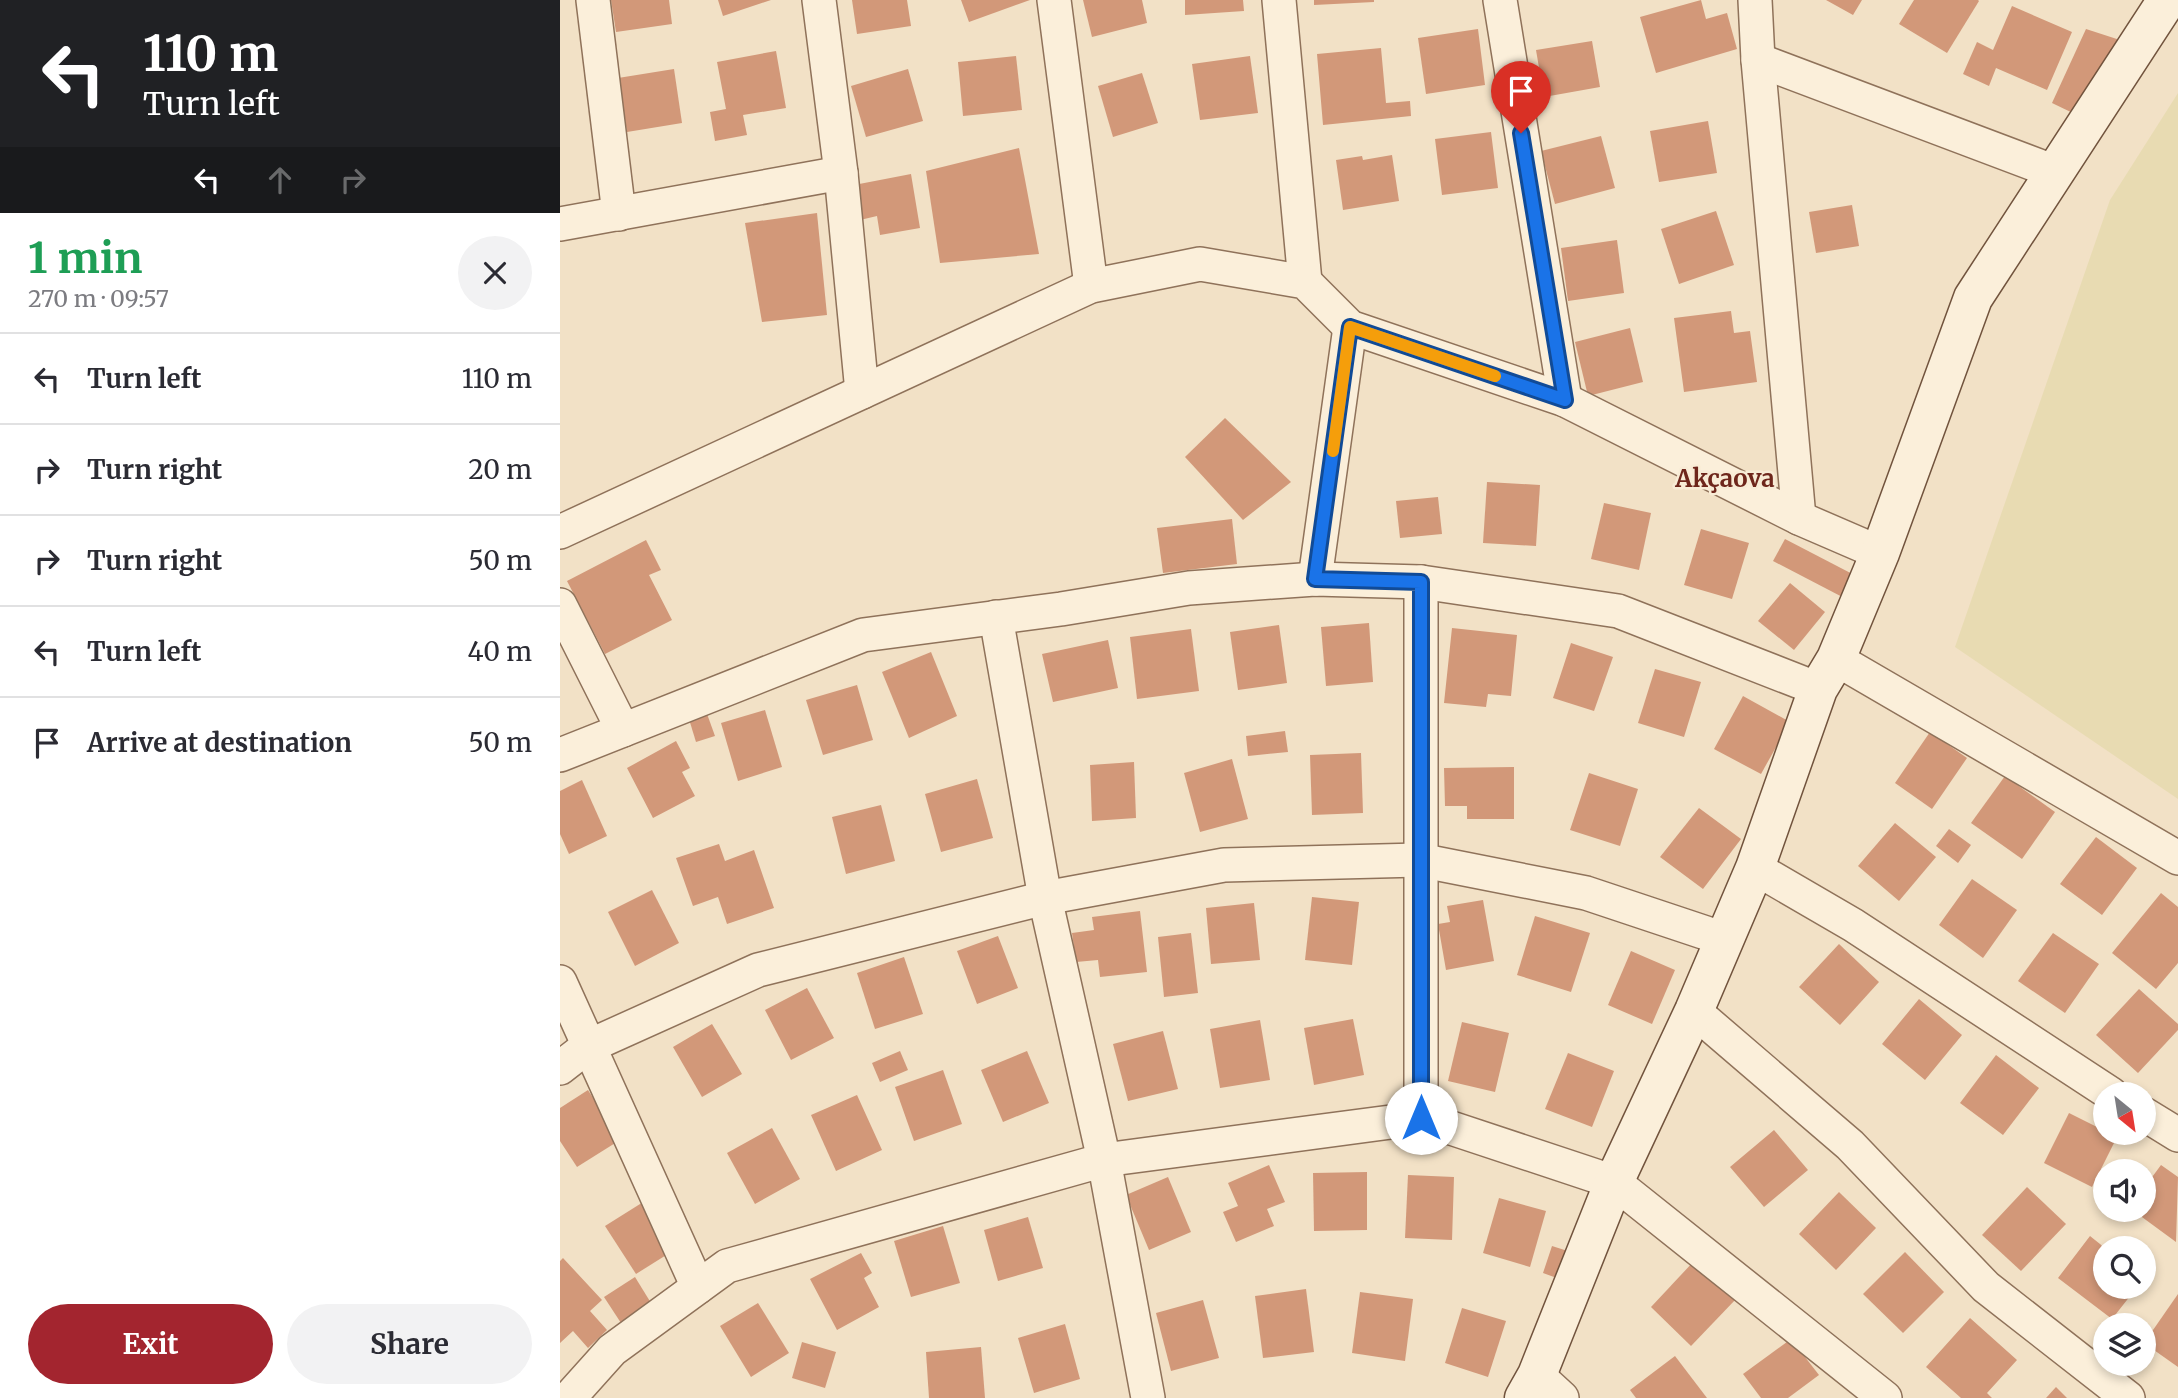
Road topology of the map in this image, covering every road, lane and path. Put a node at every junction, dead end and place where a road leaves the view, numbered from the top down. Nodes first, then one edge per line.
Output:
1 (593, 0) edge
2 (819, 0) edge
3 (1054, 0) edge
4 (1279, 0) edge
5 (1500, 0) edge
6 (1755, 0) edge
7 (2167, 0) edge
8 (1758, 60) junction
9 (2055, 172) junction
10 (841, 173) junction
11 (619, 214) junction
12 (560, 224) edge
13 (1305, 282) junction
14 (1091, 286) junction
15 (1350, 327) junction
16 (862, 392) junction
17 (1565, 400) junction
18 (1799, 518) junction
19 (560, 533) edge
20 (1880, 553) junction
21 (1315, 579) junction
22 (1421, 582) junction
23 (560, 605) edge
24 (996, 617) junction
25 (1827, 674) junction
26 (623, 730) junction
27 (560, 755) edge
28 (2178, 858) edge
29 (1419, 860) junction
30 (1755, 868) junction
31 (1045, 898) junction
32 (1724, 939) junction
33 (560, 982) edge
34 (1694, 1011) junction
35 (587, 1047) junction
36 (560, 1068) edge
37 (2093, 1082) edge
38 (1421, 1118) junction
39 (2156, 1121) edge
40 (2178, 1135) edge
41 (1104, 1160) junction
42 (1614, 1182) junction
43 (698, 1287) junction
44 (1541, 1390) edge
45 (569, 1398) edge
46 (1148, 1398) edge
47 (1885, 1398) edge
48 (2127, 1398) edge

1 - 11 street
2 - 10 street
3 - 14 street
4 - 13 street
5 - 17 street
6 - 8 street
7 - 9 street
8 - 9 street
8 - 18 street
9 - 20 street
10 - 11 street
10 - 16 street
11 - 12 street
13 - 14 street
13 - 15 street
14 - 16 street
15 - 17 street
15 - 21 street
16 - 19 street
17 - 18 street
18 - 20 street
20 - 25 street
21 - 22 street
21 - 24 street
22 - 25 street
22 - 29 street
23 - 26 street
24 - 26 street
24 - 31 street
25 - 28 street
25 - 30 street
26 - 27 street
29 - 31 street
29 - 32 street
29 - 38 street
30 - 32 street
30 - 37 street
31 - 35 street
31 - 41 street
32 - 34 street
33 - 35 street
34 - 42 street
34 - 48 street
35 - 36 street
35 - 43 street
38 - 41 street
38 - 42 street
39 - 40 street
41 - 43 street
41 - 46 street
42 - 44 street
42 - 47 street
43 - 45 street

